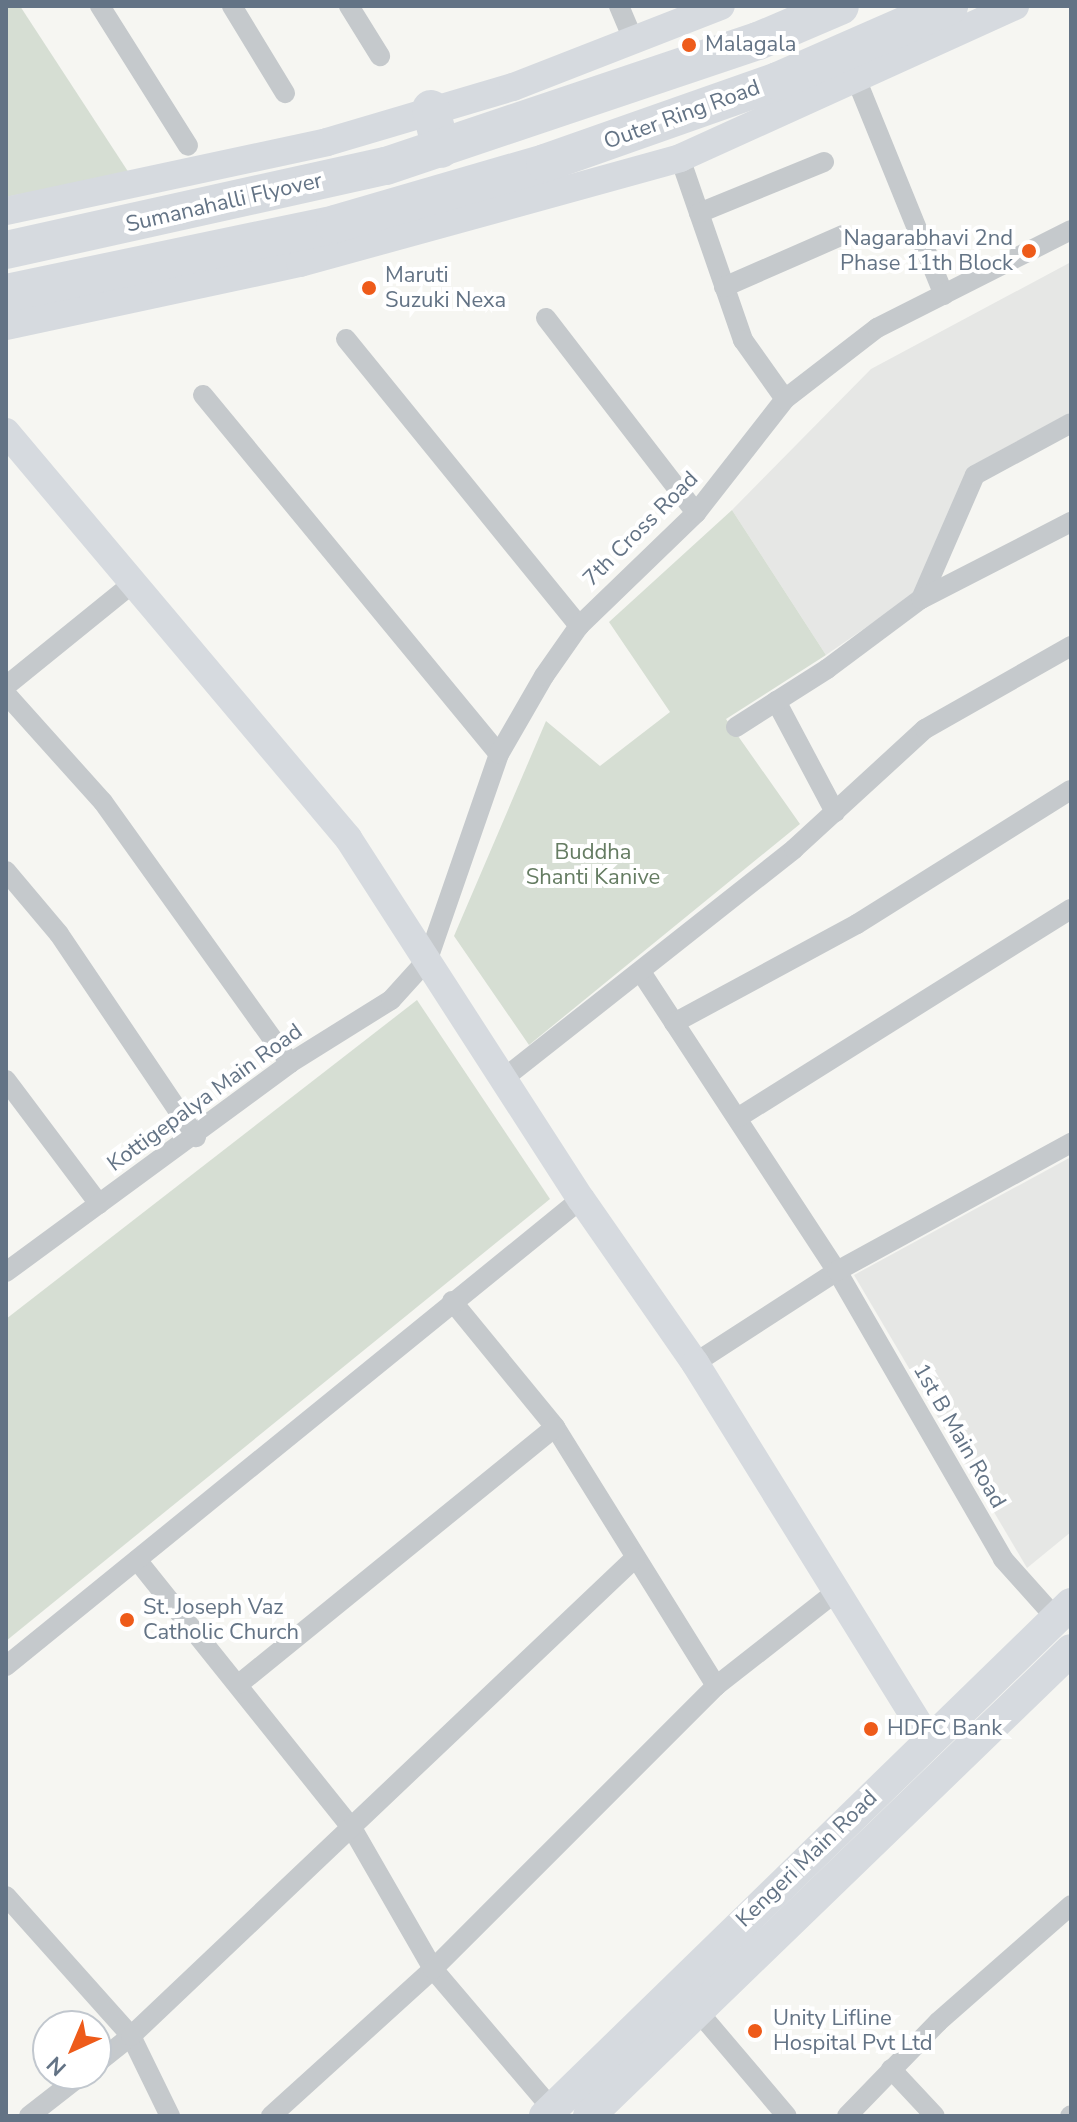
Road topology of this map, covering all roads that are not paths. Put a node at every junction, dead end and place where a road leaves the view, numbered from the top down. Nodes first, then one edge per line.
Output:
1 (100, 6) edge
2 (232, 6) edge
3 (349, 6) edge
4 (619, 6) edge
5 (721, 6) edge
6 (840, 6) edge
7 (949, 6) edge
8 (1015, 6) edge
9 (634, 41) junction
10 (380, 56) dead end
11 (857, 81) junction
12 (285, 93) dead end
13 (431, 109) junction
14 (188, 146) dead end
15 (441, 149) junction
16 (680, 158) junction
17 (824, 162) dead end
18 (6, 211) edge
19 (699, 213) junction
20 (410, 217) junction
21 (1071, 230) edge
22 (843, 235) dead end
23 (6, 250) edge
24 (724, 287) junction
25 (6, 293) edge
26 (944, 295) junction
27 (546, 318) dead end
28 (6, 326) edge
29 (346, 339) dead end
30 (203, 395) dead end
31 (785, 399) junction
32 (1071, 423) edge
33 (6, 432) edge
34 (696, 513) junction
35 (1071, 522) edge
36 (133, 583) junction
37 (921, 599) junction
38 (579, 626) junction
39 (1071, 646) edge
40 (6, 686) edge
41 (6, 694) edge
42 (776, 701) junction
43 (736, 727) dead end
44 (499, 754) junction
45 (1071, 790) edge
46 (835, 812) junction
47 (6, 871) edge
48 (1071, 909) edge
49 (428, 959) junction
50 (641, 972) junction
51 (674, 1023) junction
52 (290, 1063) junction
53 (503, 1079) junction
54 (6, 1080) edge
55 (739, 1117) junction
56 (196, 1137) junction
57 (1071, 1143) edge
58 (581, 1199) junction
59 (99, 1204) junction
60 (837, 1271) junction
61 (6, 1272) edge
62 (452, 1301) junction
63 (695, 1363) junction
64 (555, 1427) junction
65 (635, 1558) junction
66 (137, 1560) junction
67 (837, 1591) junction
68 (1062, 1610) edge
69 (1071, 1650) edge
70 (6, 1666) edge
71 (239, 1684) junction
72 (716, 1686) junction
73 (929, 1740) junction
74 (352, 1828) junction
75 (6, 1896) edge
76 (1071, 1905) edge
77 (433, 1969) junction
78 (687, 1998) junction
79 (131, 2036) junction
80 (112, 2051) edge
81 (891, 2069) junction
82 (62, 2090) edge
83 (548, 2113) edge
84 (29, 2116) edge
85 (170, 2116) edge
86 (271, 2116) edge
87 (589, 2116) edge
88 (787, 2116) edge
89 (847, 2116) edge
90 (935, 2116) edge

1 - 14 street
2 - 12 street
3 - 10 street
4 - 9 street
5 - 9 street
6 - 15 highway, Outer Ring Road
7 - 20 highway, Outer Ring Road
8 - 11 street
9 - 13 street
11 - 16 street
11 - 26 street
13 - 15 highway
13 - 18 street
15 - 23 highway, Sumanahalli Flyover
16 - 19 street
16 - 20 street
17 - 19 street
19 - 24 street
20 - 25 highway, Sumanahalli Flyover
20 - 28 street
21 - 26 street, 7th Cross Road
22 - 24 street
24 - 31 street
26 - 31 street, 7th Cross Road
27 - 34 street
29 - 38 street
30 - 44 street
31 - 34 street, 7th Cross Road
32 - 37 street
33 - 36 street
34 - 38 street, 7th Cross Road
35 - 37 street
36 - 40 street
36 - 49 street
37 - 42 street
38 - 44 street, 7th Cross Road
39 - 46 street
41 - 52 street
42 - 43 street
42 - 46 street
44 - 49 street, 7th Cross Road
45 - 51 street
46 - 50 street
47 - 56 street
48 - 55 street
49 - 52 street, Kottigepalya Main Road
49 - 53 street
50 - 51 street, 1st B Main Road
50 - 53 street
51 - 55 street, 1st B Main Road
52 - 56 street, Kottigepalya Main Road
53 - 58 street
54 - 59 street
55 - 60 street, 1st B Main Road
56 - 59 street, Kottigepalya Main Road
57 - 60 street
58 - 62 street
58 - 63 street
59 - 61 street, Kottigepalya Main Road
60 - 63 street
60 - 68 street, 1st B Main Road
62 - 64 street
62 - 66 street
63 - 67 street
64 - 65 street
64 - 71 street
65 - 72 street
65 - 74 street
66 - 70 street
66 - 71 street
67 - 72 street
67 - 73 street
68 - 73 main road, Kengeri Main Road
69 - 78 main road, Kengeri Main Road
71 - 74 street
72 - 77 street
73 - 78 main road, Kengeri Main Road
74 - 77 street
74 - 79 street
75 - 79 street
76 - 81 street
77 - 83 street
77 - 86 street
78 - 83 main road, Kengeri Main Road
78 - 87 main road, Kengeri Main Road
78 - 88 street
79 - 80 street
79 - 85 street
81 - 89 street
81 - 90 street
82 - 84 street

